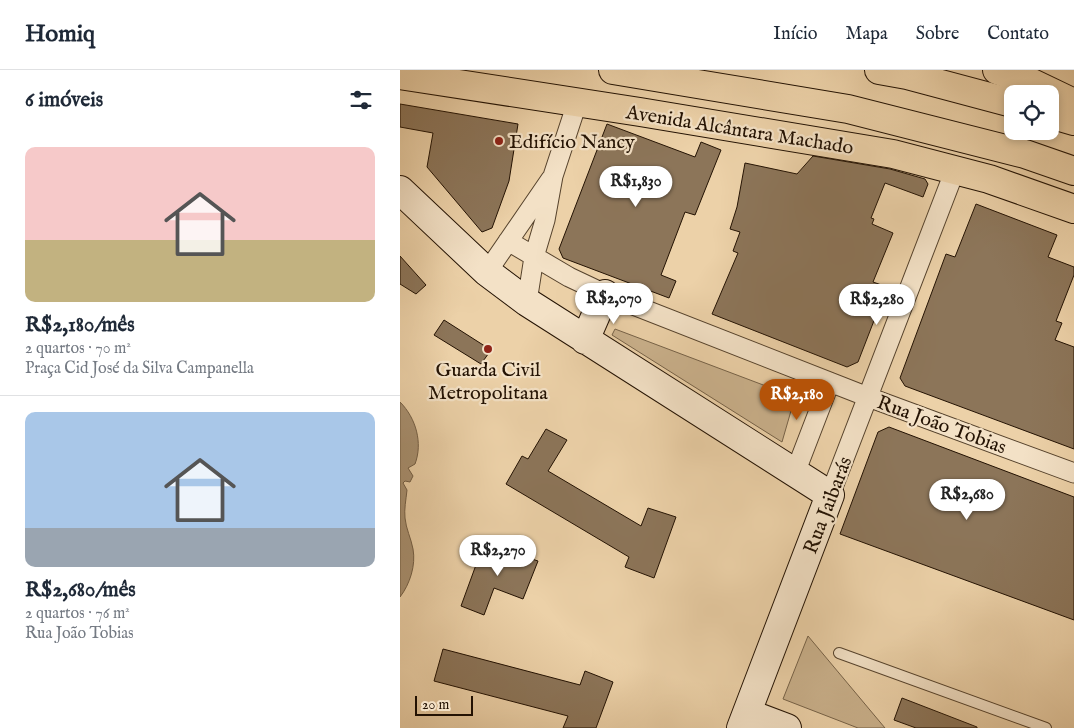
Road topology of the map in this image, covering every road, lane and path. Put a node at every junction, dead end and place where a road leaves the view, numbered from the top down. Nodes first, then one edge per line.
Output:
1 (613, 70) edge
2 (879, 70) edge
3 (996, 70) edge
4 (400, 75) edge
5 (1004, 101) edge
6 (577, 103) junction
7 (1074, 103) edge
8 (1059, 117) edge
9 (1074, 121) edge
10 (955, 170) junction
11 (1074, 171) edge
12 (553, 176) junction
13 (400, 190) edge
14 (1074, 209) edge
15 (508, 241) junction
16 (534, 258) junction
17 (487, 272) junction
18 (605, 294) junction
19 (527, 302) junction
20 (585, 340) junction
21 (830, 382) junction
22 (868, 397) junction
23 (795, 473) junction
24 (1074, 473) edge
25 (830, 495) junction
26 (839, 653) dead end
27 (744, 721) edge
28 (787, 728) edge
29 (1046, 728) edge

1 - 11 main road, Avenida Alcântara Machado
2 - 5 main road
3 - 7 main road
4 - 6 main road, Avenida Alcântara Machado
6 - 10 main road, Avenida Alcântara Machado
6 - 12 street
8 - 9 main road
10 - 14 main road, Avenida Alcântara Machado
10 - 22 street, Rua Jaibarás
12 - 15 street
12 - 16 street
13 - 17 street
15 - 16 street, Rua João Tobias
15 - 17 street
16 - 18 street, Rua João Tobias
16 - 19 street
17 - 19 street
18 - 20 street
18 - 21 street, Rua João Tobias
19 - 20 street
20 - 23 street
21 - 22 street, Rua João Tobias
21 - 23 street
22 - 24 street, Rua João Tobias
22 - 25 street, Rua Jaibarás
23 - 25 street
25 - 27 street, Rua Jaibarás
26 - 29 lane
27 - 28 street

